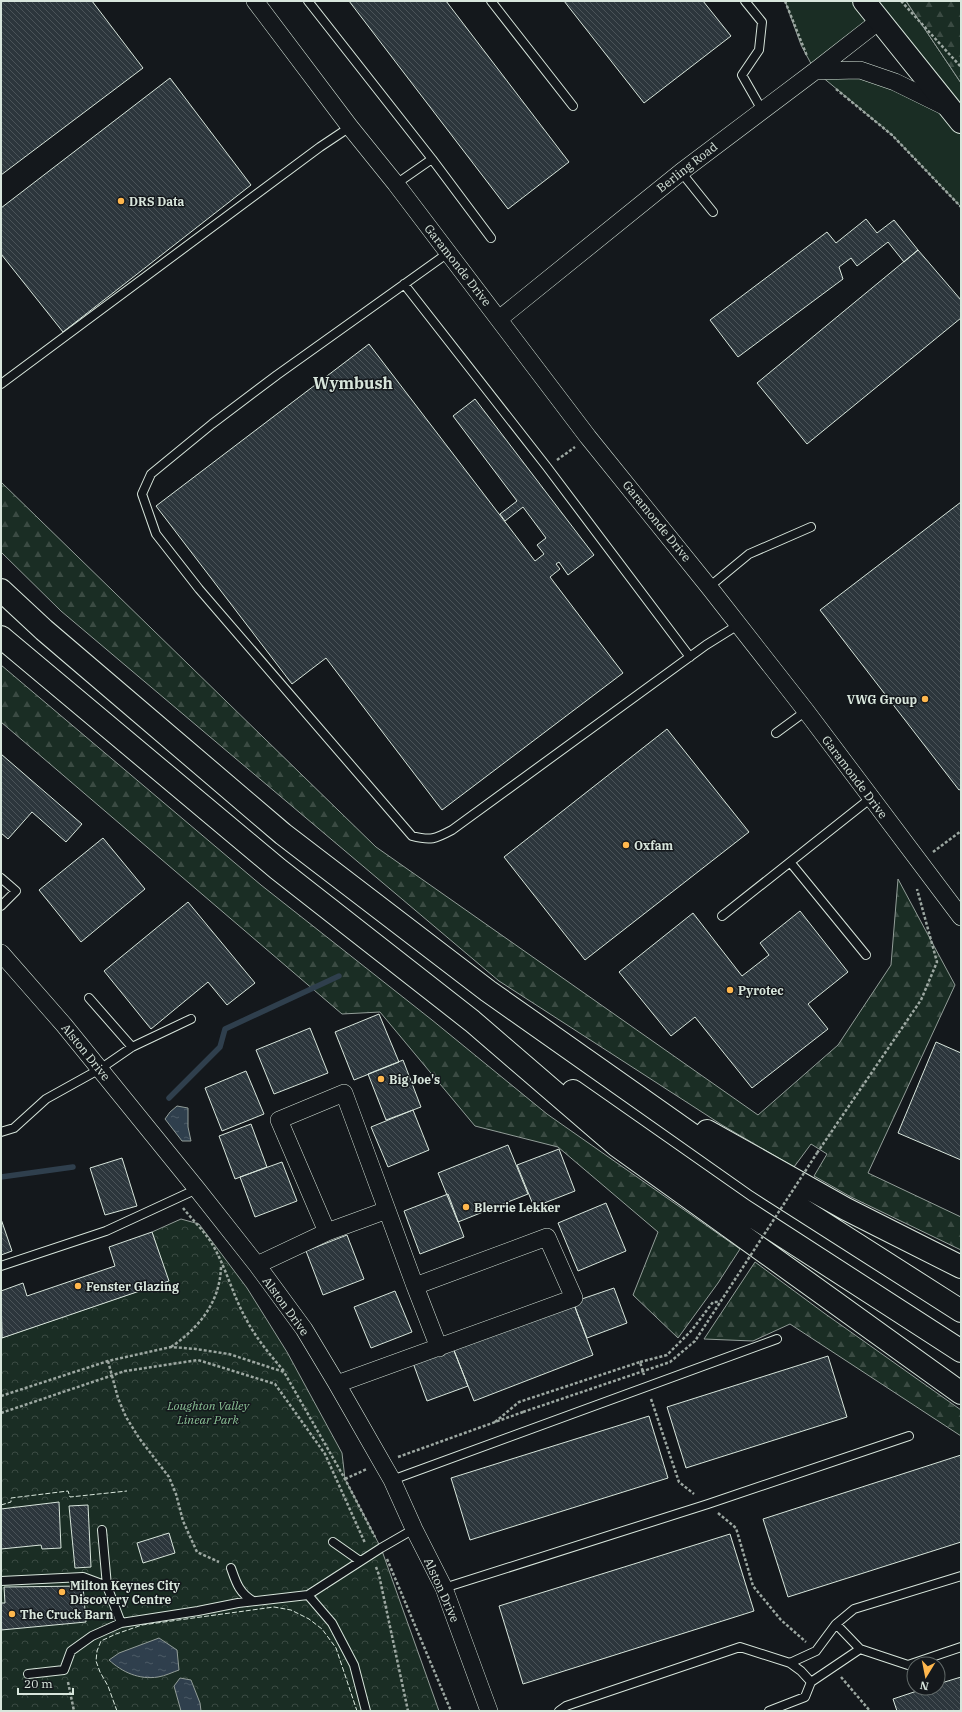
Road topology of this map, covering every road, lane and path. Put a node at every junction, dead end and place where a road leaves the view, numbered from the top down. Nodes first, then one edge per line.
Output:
1 (256, 1) edge
2 (308, 1) edge
3 (491, 1) edge
4 (745, 1) edge
5 (785, 1) edge
6 (864, 1) edge
7 (901, 1) edge
8 (879, 20) junction
9 (961, 67) edge
10 (815, 72) junction
11 (573, 106) dead end
12 (762, 110) junction
13 (955, 115) edge
14 (350, 127) junction
15 (432, 159) junction
16 (681, 172) junction
17 (396, 184) junction
18 (961, 207) edge
19 (713, 212) dead end
20 (491, 238) dead end
21 (448, 253) junction
22 (404, 284) junction
23 (499, 318) junction
24 (1, 384) edge
25 (588, 436) junction
26 (547, 467) junction
27 (811, 527) dead end
28 (709, 586) junction
29 (1, 590) edge
30 (738, 625) junction
31 (1, 637) edge
32 (690, 657) junction
33 (806, 711) junction
34 (776, 733) dead end
35 (871, 798) junction
36 (961, 831) edge
37 (790, 862) junction
38 (922, 867) junction
39 (1, 878) edge
40 (1, 906) edge
41 (722, 916) dead end
42 (961, 918) edge
43 (1, 953) edge
44 (866, 955) dead end
45 (90, 998) dead end
46 (191, 1020) dead end
47 (472, 1021) junction
48 (132, 1048) junction
49 (592, 1065) junction
50 (100, 1069) junction
51 (1, 1132) edge
52 (197, 1189) junction
53 (175, 1199) junction
54 (387, 1210) junction
55 (327, 1232) junction
56 (221, 1265) junction
57 (1, 1266) edge
58 (256, 1266) junction
59 (961, 1267) edge
60 (415, 1286) junction
61 (720, 1302) junction
62 (961, 1311) edge
63 (777, 1339) dead end
64 (170, 1347) junction
65 (439, 1348) junction
66 (961, 1351) edge
67 (108, 1361) junction
68 (640, 1362) dead end
69 (284, 1372) junction
70 (112, 1375) junction
71 (337, 1384) junction
72 (961, 1393) edge
73 (1, 1396) edge
74 (1, 1413) edge
75 (909, 1436) dead end
76 (382, 1462) junction
77 (345, 1479) junction
78 (392, 1480) junction
79 (414, 1529) junction
80 (102, 1530) dead end
81 (332, 1542) dead end
82 (381, 1548) junction
83 (370, 1555) junction
84 (360, 1562) junction
85 (231, 1568) joint
86 (961, 1576) edge
87 (1, 1581) edge
88 (107, 1586) junction
89 (444, 1588) junction
90 (308, 1595) junction
91 (253, 1601) junction
92 (121, 1623) junction
93 (836, 1624) junction
94 (961, 1648) edge
95 (860, 1649) junction
96 (790, 1663) junction
97 (64, 1670) junction
98 (28, 1674) dead end
99 (811, 1682) junction
100 (74, 1711) edge
101 (366, 1711) edge
102 (408, 1711) edge
103 (452, 1711) edge
104 (489, 1711) edge
105 (559, 1711) edge
106 (769, 1711) edge

1 - 14 street, Garamonde Drive
2 - 15 lane
3 - 11 lane
4 - 12 lane
5 - 10 path
6 - 8 main road
7 - 9 path
8 - 10 street, Berling Road
8 - 13 main road
10 - 12 street, Berling Road
10 - 13 street
10 - 18 path
12 - 16 street, Berling Road
14 - 17 street, Garamonde Drive
14 - 24 lane
15 - 17 lane
15 - 20 lane
16 - 19 lane
16 - 23 street, Berling Road
17 - 21 street, Garamonde Drive
21 - 22 lane
21 - 23 street, Garamonde Drive
22 - 26 lane
22 - 32 lane
23 - 25 street, Garamonde Drive
25 - 26 path
25 - 28 street, Garamonde Drive
26 - 32 lane
27 - 28 lane
28 - 30 street, Garamonde Drive
29 - 49 main road
30 - 32 lane
30 - 33 street, Garamonde Drive
31 - 47 main road
33 - 34 lane
33 - 35 street, Garamonde Drive
35 - 37 lane
35 - 38 street, Garamonde Drive
36 - 38 path
37 - 41 lane
37 - 44 lane
38 - 42 street, Garamonde Drive
38 - 61 path, bridge
39 - 40 lane
43 - 50 street, Alston Drive
45 - 48 lane
46 - 48 lane
47 - 66 main road
47 - 72 main road
48 - 50 lane
49 - 59 main road
49 - 62 main road
50 - 51 lane
50 - 52 street, Alston Drive
52 - 53 lane
52 - 58 street, Alston Drive
53 - 56 path
53 - 57 lane
54 - 55 street
54 - 55 street
54 - 60 street
55 - 58 street
56 - 64 path
56 - 69 path
58 - 71 street, Alston Drive
60 - 65 street
60 - 65 street
61 - 68 path
61 - 76 path, bridge
63 - 78 lane
64 - 67 path
64 - 69 path
65 - 71 street
67 - 70 path
67 - 73 path
69 - 77 path
70 - 74 path
70 - 83 path
70 - 85 path
71 - 76 street, Alston Drive
75 - 89 lane
76 - 77 path
76 - 78 street, Alston Drive
77 - 82 path
78 - 79 street, Alston Drive
79 - 82 lane
79 - 89 street, Alston Drive
80 - 88 lane
81 - 84 lane
82 - 83 lane
82 - 103 path
83 - 84 lane
83 - 102 path
84 - 90 lane
85 - 91 lane
86 - 93 lane
87 - 88 lane
88 - 92 lane
89 - 104 street, Alston Drive
90 - 91 lane
90 - 101 lane
91 - 92 lane
92 - 97 lane
93 - 95 lane
93 - 96 lane
94 - 95 lane
95 - 99 lane
96 - 99 lane
96 - 105 lane
97 - 98 lane
97 - 100 path
99 - 106 lane

